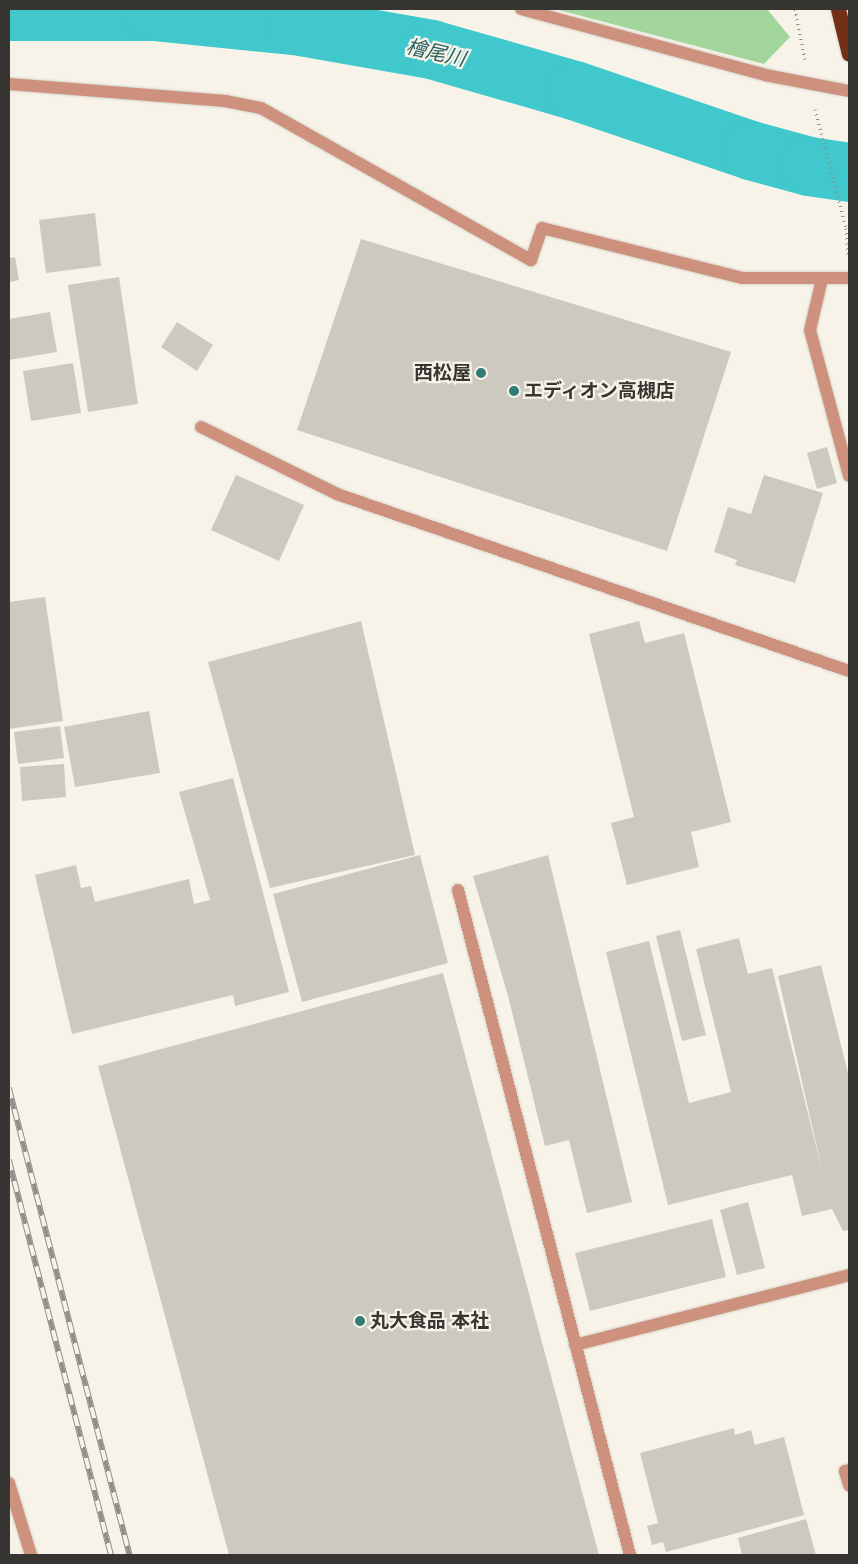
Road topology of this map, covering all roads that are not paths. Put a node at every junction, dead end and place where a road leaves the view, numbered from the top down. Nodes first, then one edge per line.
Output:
1 (521, 9) edge
2 (838, 9) edge
3 (849, 54) edge
4 (9, 84) edge
5 (849, 90) edge
6 (849, 278) edge
7 (822, 279) junction
8 (201, 427) dead end
9 (849, 476) edge
10 (849, 671) edge
11 (458, 890) dead end
12 (849, 1275) edge
13 (575, 1345) junction
14 (849, 1470) edge
15 (9, 1483) edge
16 (849, 1486) edge
17 (30, 1555) edge
18 (630, 1555) edge

1 - 5 street
2 - 3 highway
4 - 7 street
6 - 7 street
7 - 9 street
8 - 10 street
11 - 13 street
12 - 13 street
13 - 18 street
14 - 16 street
15 - 17 street

